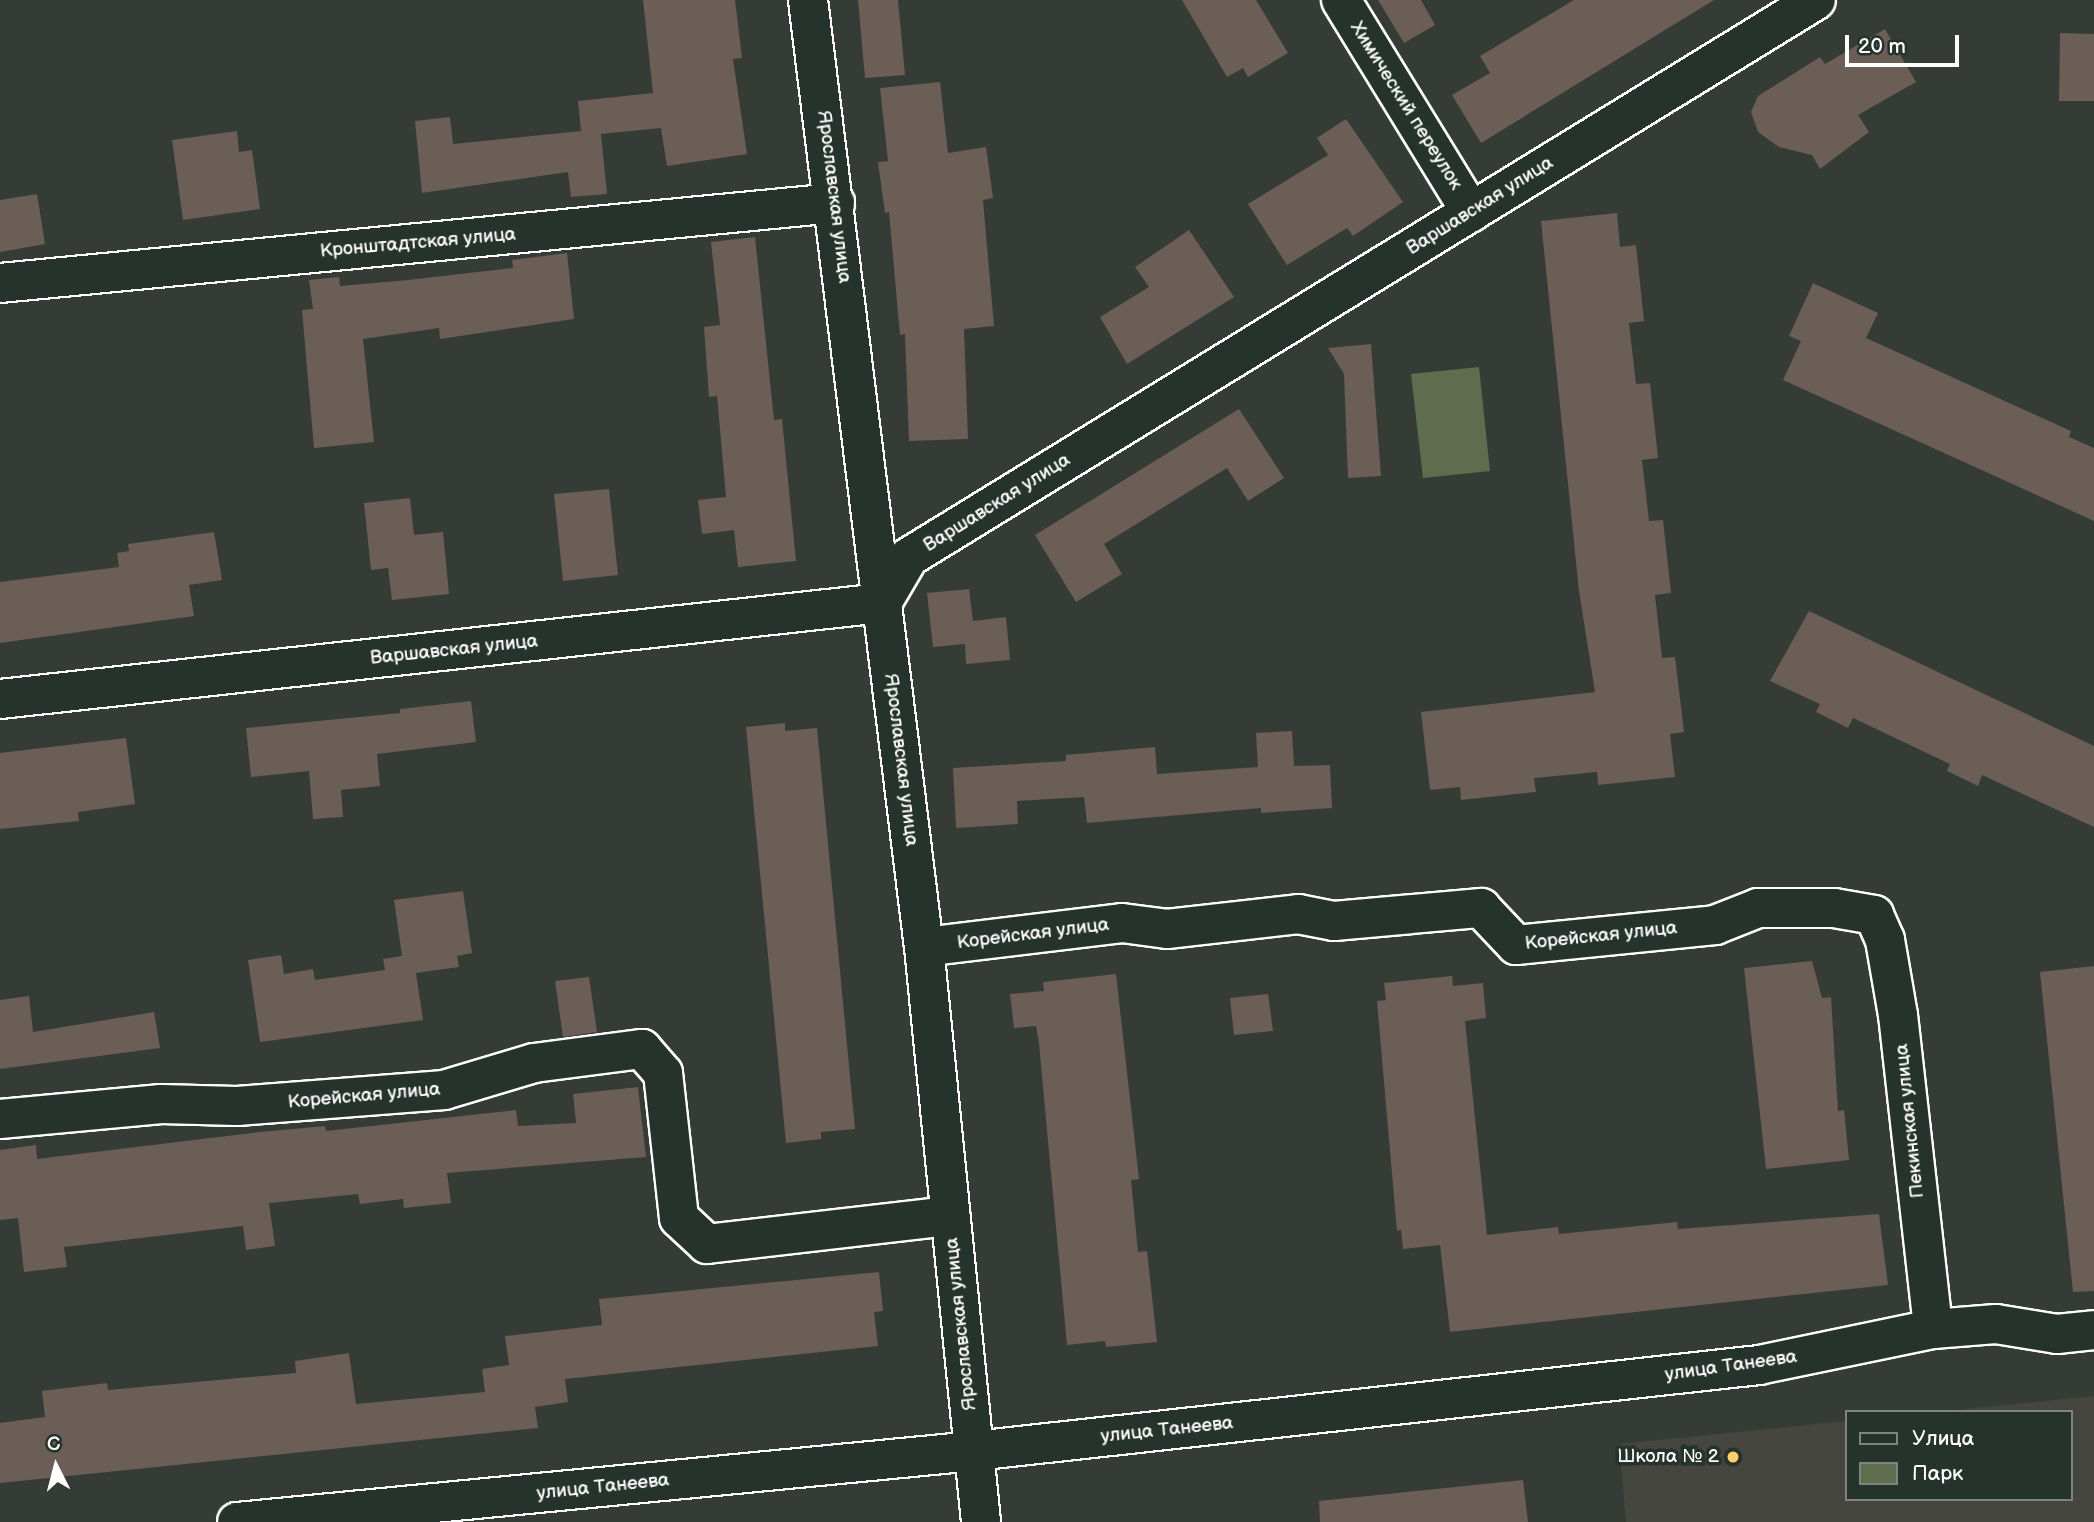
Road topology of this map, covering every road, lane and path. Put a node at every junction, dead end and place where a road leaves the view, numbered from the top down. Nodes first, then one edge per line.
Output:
1 (808, 0) edge
2 (1341, 0) edge
3 (1816, 0) edge
4 (835, 203) junction
5 (1471, 212) junction
6 (0, 283) edge
7 (883, 603) junction
8 (0, 699) edge
9 (1874, 915) joint
10 (924, 947) junction
11 (0, 1119) edge
12 (950, 1216) junction
13 (1933, 1329) junction
14 (2094, 1330) edge
15 (974, 1451) junction
16 (237, 1522) edge
17 (981, 1522) edge

1 - 4 street, Ярославская улица
2 - 5 street, Химический переулок
3 - 5 street, Варшавская улица
4 - 6 street, Кронштадтская улица
4 - 7 street, Ярославская улица
5 - 7 street, Варшавская улица
7 - 8 street, Варшавская улица
7 - 10 street, Ярославская улица
9 - 10 street, Корейская улица
9 - 13 street, Пекинская улица
10 - 12 street, Ярославская улица
11 - 12 street, Корейская улица
12 - 15 street, Ярославская улица
13 - 14 street, улица Танеева
13 - 15 street, улица Танеева
15 - 16 street, улица Танеева
15 - 17 street, Ярославская улица

